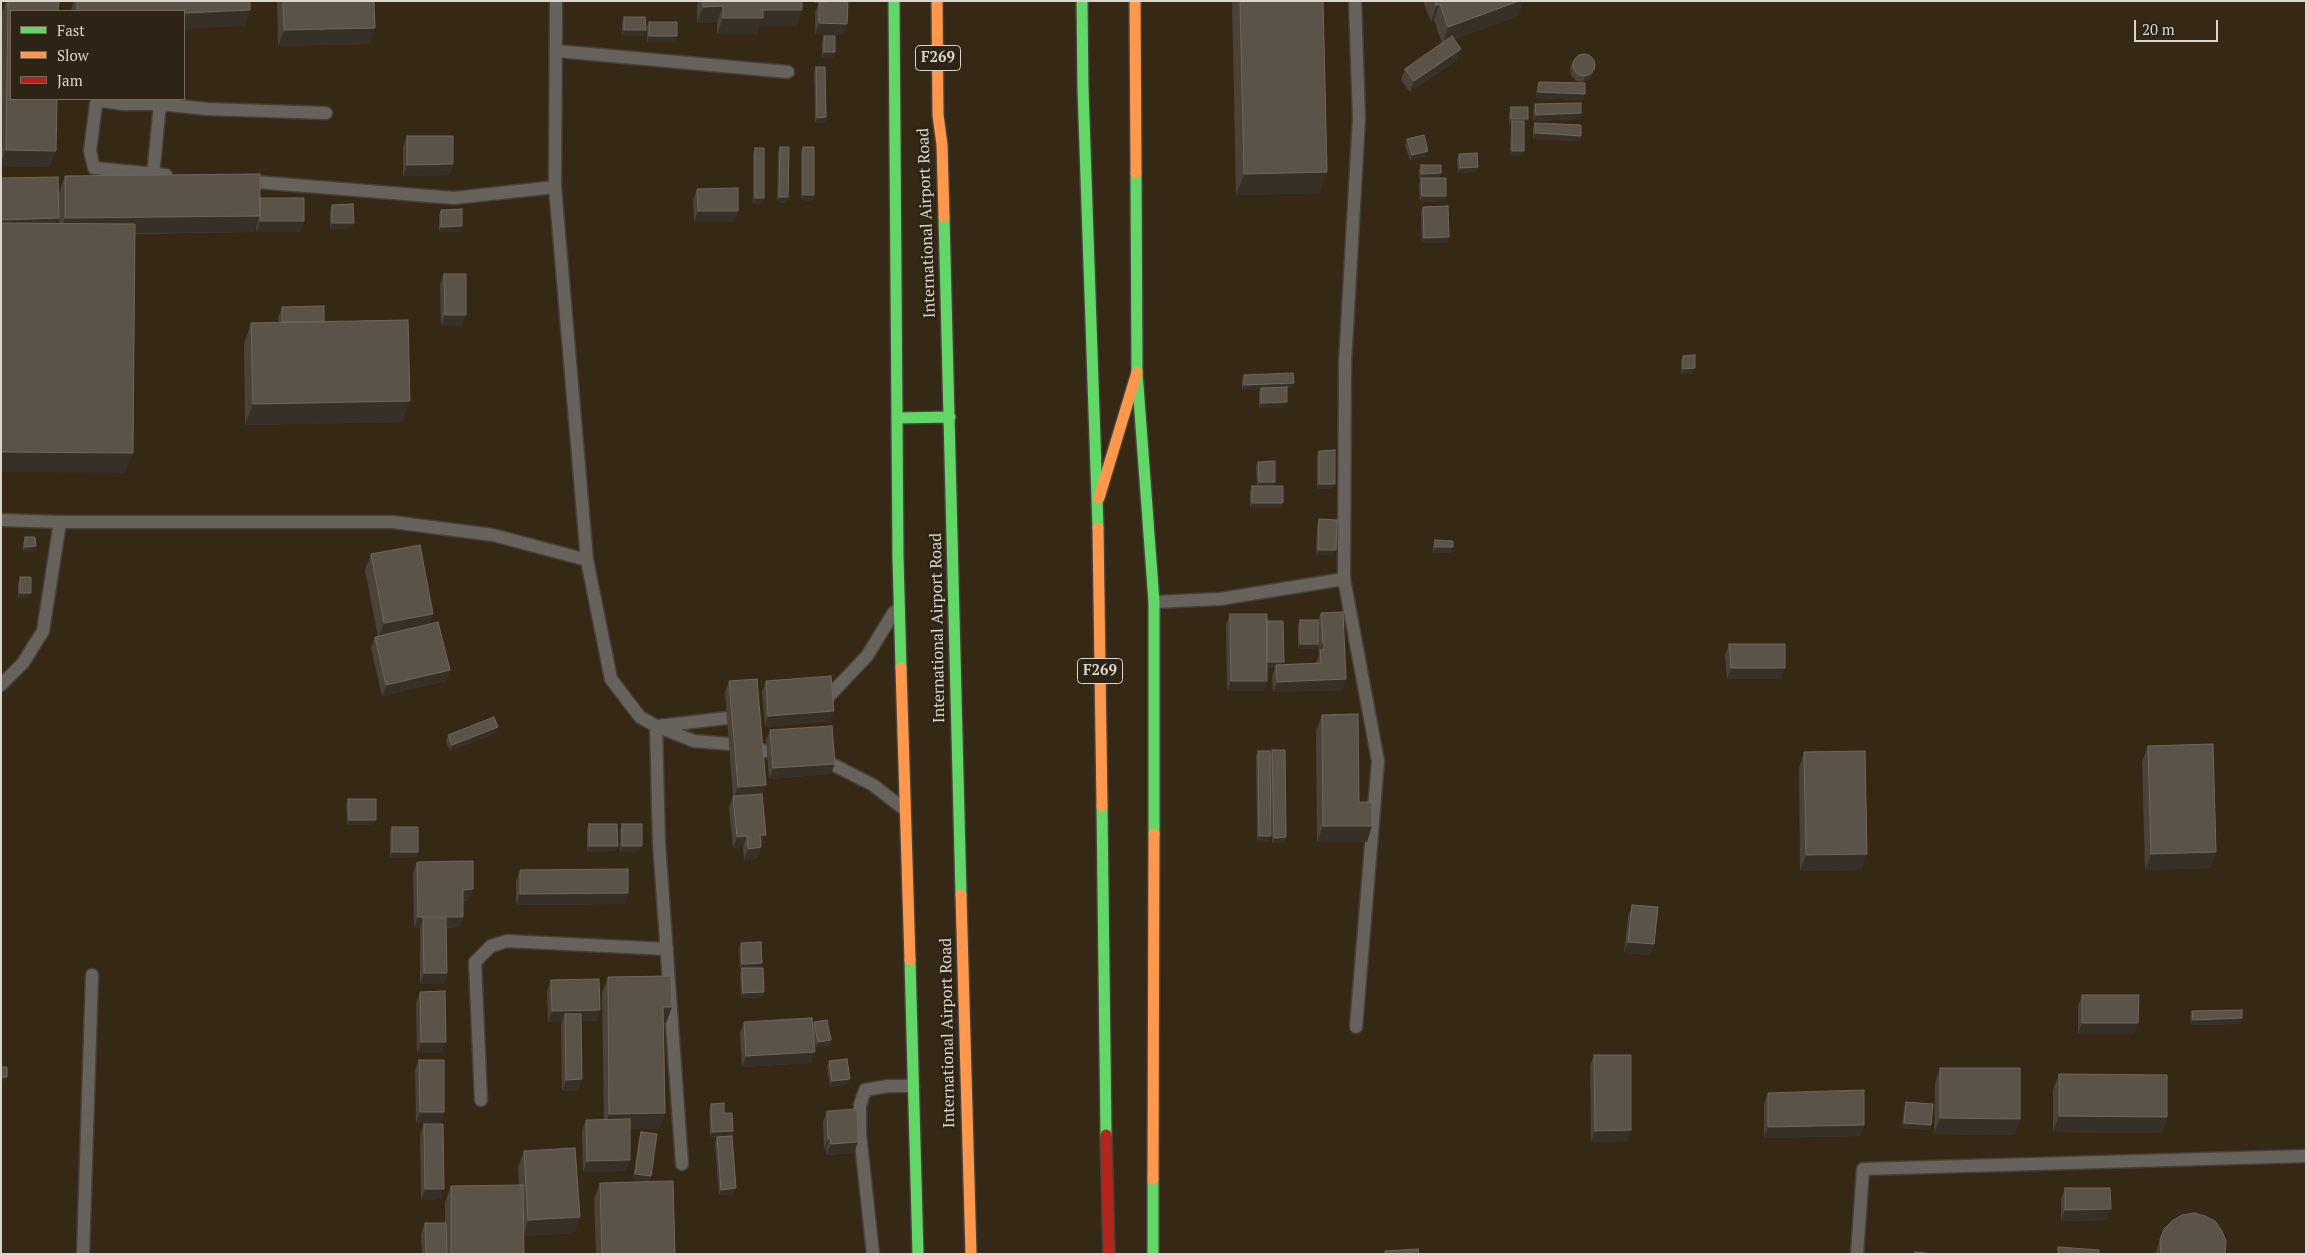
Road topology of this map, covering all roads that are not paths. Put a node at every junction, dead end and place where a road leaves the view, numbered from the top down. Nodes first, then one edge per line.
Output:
1 (556, 1) edge
2 (894, 1) edge
3 (937, 1) edge
4 (1082, 1) edge
5 (1135, 1) edge
6 (1355, 1) edge
7 (557, 51) junction
8 (788, 72) dead end
9 (160, 104) junction
10 (326, 114) dead end
11 (153, 175) junction
12 (180, 176) edge
13 (229, 180) edge
14 (555, 187) junction
15 (1138, 372) junction
16 (950, 417) junction
17 (898, 418) junction
18 (1098, 502) junction
19 (1, 520) edge
20 (60, 522) junction
21 (587, 560) junction
22 (1344, 579) junction
23 (1154, 602) junction
24 (900, 604) junction
25 (1, 685) edge
26 (828, 697) edge
27 (727, 718) dead end
28 (656, 726) junction
29 (730, 744) dead end
30 (830, 763) edge
31 (906, 810) junction
32 (667, 949) junction
33 (92, 975) dead end
34 (1356, 1027) dead end
35 (913, 1086) junction
36 (482, 1100) dead end
37 (2306, 1156) edge
38 (682, 1164) dead end
39 (84, 1254) edge
40 (872, 1254) edge
41 (918, 1254) edge
42 (971, 1254) edge
43 (1109, 1254) edge
44 (1153, 1254) edge
45 (1857, 1254) edge

1 - 7 lane
2 - 17 main road, International Airport Road
3 - 16 main road, International Airport Road / F269
4 - 18 main road, F269
5 - 15 main road
6 - 22 lane
7 - 8 lane
7 - 14 lane
9 - 10 lane
9 - 11 lane
9 - 11 lane
11 - 12 lane
13 - 14 lane
14 - 21 lane
15 - 18 main road
15 - 23 main road
16 - 17 main road
16 - 42 main road, International Airport Road / F269
17 - 24 main road, International Airport Road
18 - 43 main road, F269
19 - 20 lane
20 - 21 lane
20 - 25 lane
21 - 28 lane
22 - 23 lane
22 - 34 lane
23 - 44 main road
24 - 26 lane
24 - 31 main road, International Airport Road
27 - 28 lane
28 - 29 lane
28 - 32 lane
30 - 31 lane
31 - 35 main road, International Airport Road
32 - 36 lane
32 - 38 lane
33 - 39 lane
35 - 40 lane
35 - 41 main road, International Airport Road
37 - 45 lane

